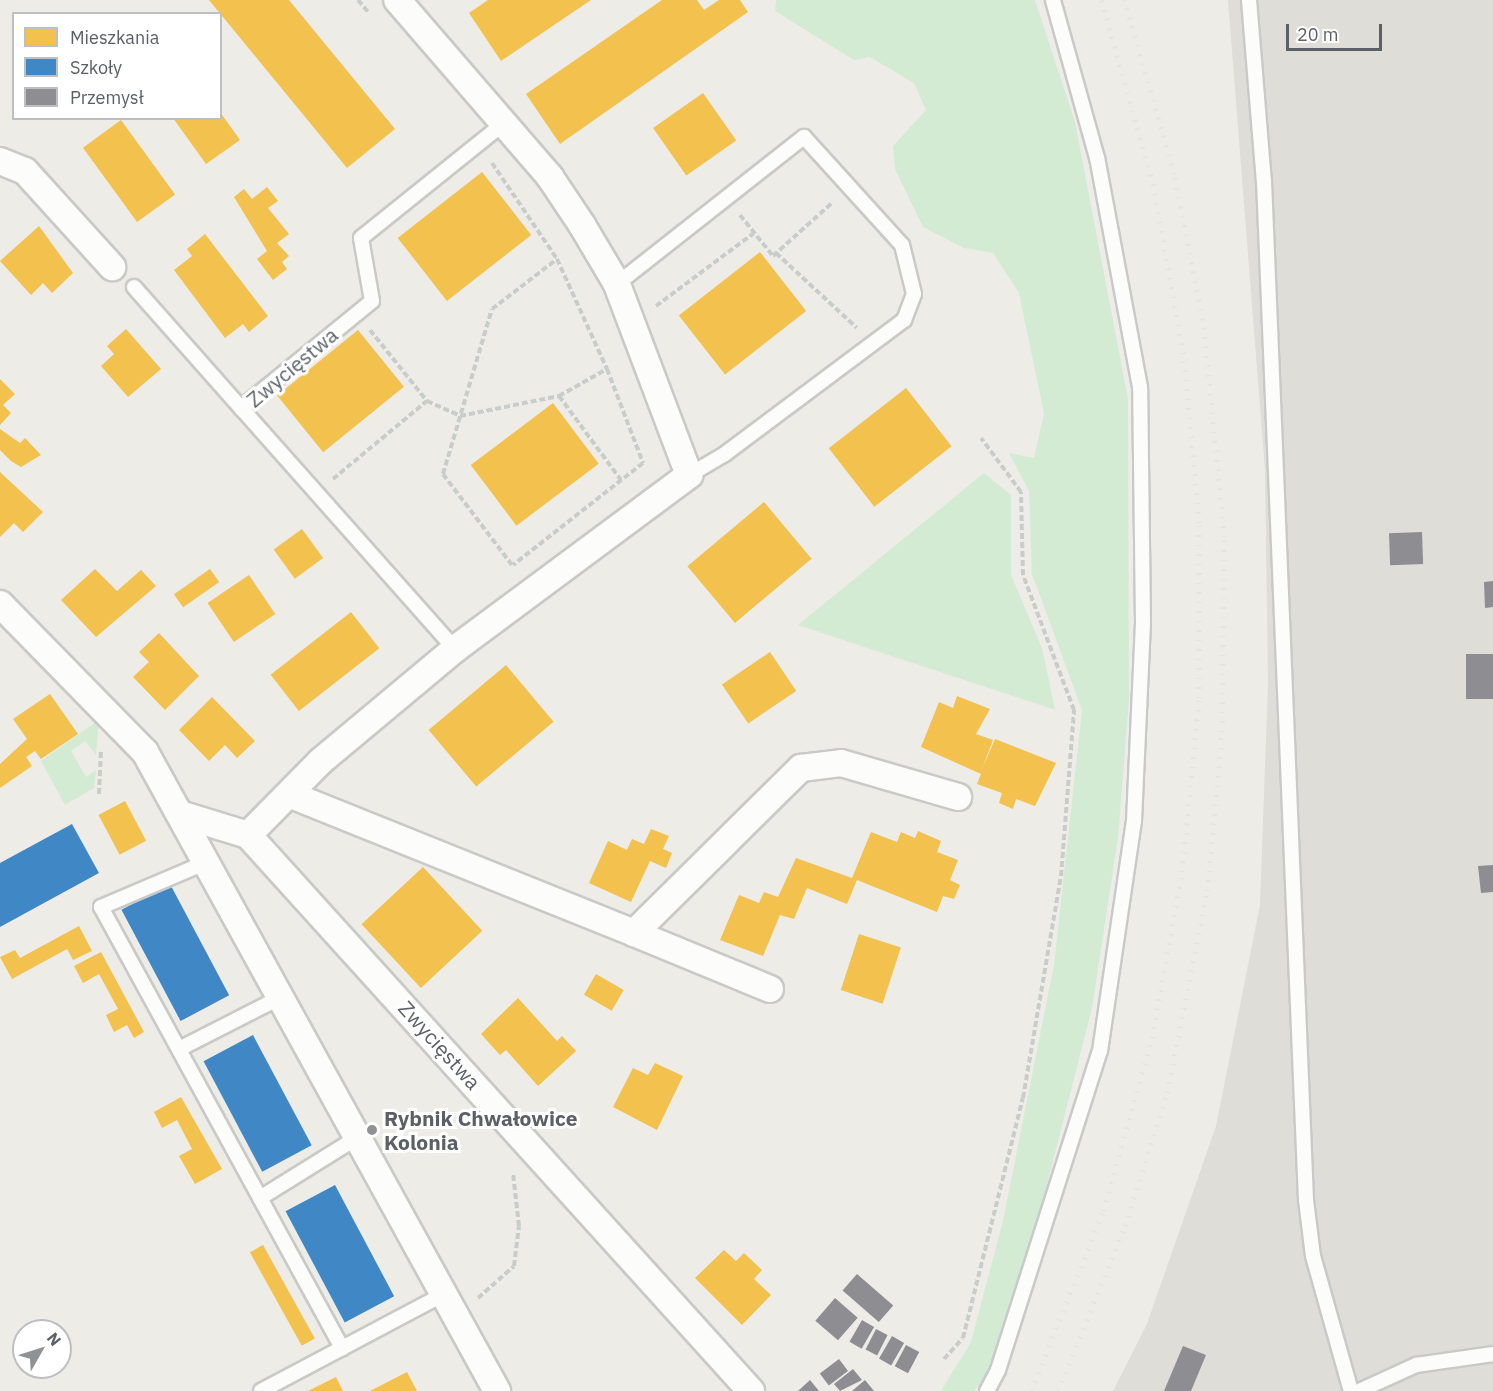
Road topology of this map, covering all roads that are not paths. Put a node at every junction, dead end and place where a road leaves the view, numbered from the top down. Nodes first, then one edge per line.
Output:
1 (397, 0) edge
2 (1053, 0) edge
3 (1249, 0) edge
4 (504, 123) junction
5 (0, 161) edge
6 (112, 267) dead end
7 (617, 284) junction
8 (134, 287) dead end
9 (241, 408) junction
10 (689, 475) junction
11 (0, 604) edge
12 (455, 649) junction
13 (291, 795) junction
14 (958, 797) dead end
15 (183, 815) junction
16 (249, 835) junction
17 (207, 862) junction
18 (634, 933) junction
19 (770, 989) dead end
20 (281, 997) junction
21 (179, 1049) junction
22 (358, 1137) junction
23 (260, 1198) junction
24 (450, 1303) junction
25 (342, 1348) junction
26 (1493, 1354) edge
27 (261, 1391) edge
28 (497, 1391) edge
29 (751, 1391) edge
30 (987, 1391) edge
31 (1352, 1391) edge
32 (1359, 1391) edge

1 - 4 street
2 - 30 lane
3 - 31 lane
4 - 7 street
4 - 9 lane, Zwycięstwa
5 - 6 street
7 - 10 street
7 - 10 lane
8 - 9 lane
9 - 12 lane, Zwycięstwa
10 - 12 street
11 - 15 street
12 - 13 street
13 - 16 street
13 - 18 street
14 - 18 street
15 - 16 street
15 - 17 street
16 - 29 street, Zwycięstwa
17 - 20 street
17 - 21 lane
18 - 19 street
20 - 21 lane
20 - 22 street
21 - 23 lane
22 - 23 lane
22 - 24 street
23 - 25 lane
24 - 25 lane
24 - 28 street
25 - 27 lane
26 - 32 lane

